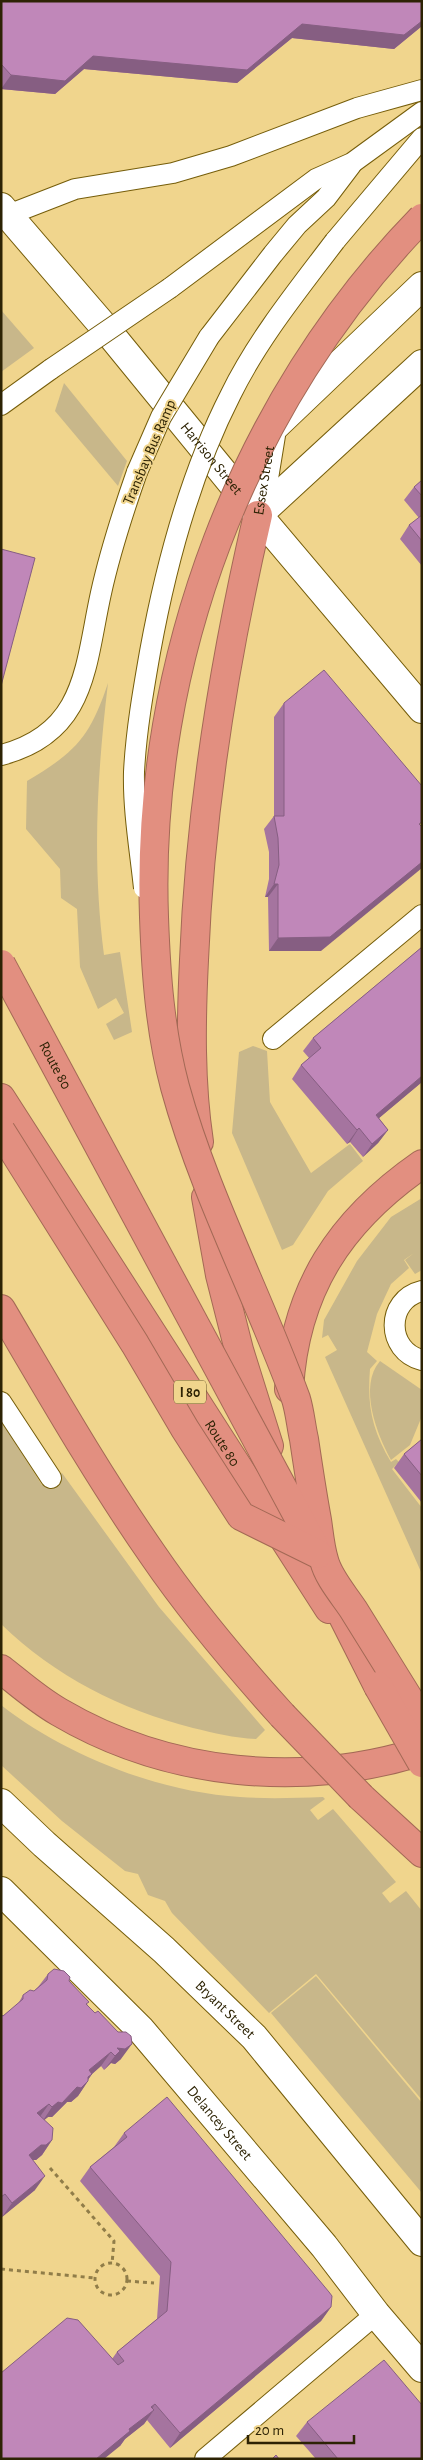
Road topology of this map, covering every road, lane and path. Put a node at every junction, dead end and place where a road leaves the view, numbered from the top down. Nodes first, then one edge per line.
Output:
1 (422, 90) edge
2 (422, 112) edge
3 (422, 138) edge
4 (352, 163) junction
5 (5, 211) edge
6 (422, 218) edge
7 (422, 286) edge
8 (422, 364) edge
9 (1, 405) edge
10 (258, 515) junction
11 (422, 709) edge
12 (1, 755) edge
13 (422, 915) edge
14 (1, 964) edge
15 (160, 1017) junction
16 (273, 1039) dead end
17 (1, 1098) edge
18 (1, 1131) edge
19 (422, 1164) edge
20 (422, 1292) edge
21 (1, 1309) edge
22 (422, 1360) edge
23 (1, 1402) edge
24 (51, 1478) dead end
25 (321, 1559) junction
26 (1, 1669) edge
27 (378, 1686) junction
28 (422, 1720) edge
29 (422, 1751) edge
30 (422, 1763) edge
31 (1, 1803) edge
32 (422, 1853) edge
33 (1, 1890) edge
34 (50, 2168) dead end
35 (422, 2242) edge
36 (112, 2264) junction
37 (1, 2270) edge
38 (95, 2278) junction
39 (127, 2281) junction
40 (154, 2283) dead end
41 (376, 2314) junction
42 (422, 2368) edge
43 (205, 2459) edge

1 - 5 lane
2 - 4 lane, Transbay Bus Ramp
3 - 15 lane, bridge
4 - 9 lane, Transbay Bus Ramp, bridge
4 - 12 lane, Transbay Bus Ramp, bridge
5 - 10 street, Harrison Street
6 - 15 highway, bridge
7 - 10 street, Essex Street
8 - 10 street, Essex Street
10 - 11 street, Harrison Street
10 - 27 highway
13 - 16 lane
14 - 25 highway, Route 80 / I 80, bridge
15 - 25 highway, bridge
17 - 27 highway, Route 80 / I 80
18 - 25 highway, bridge
19 - 27 highway
20 - 22 lane
21 - 32 highway, bridge
23 - 24 lane
25 - 28 highway, I 80, bridge
26 - 29 highway
27 - 30 highway, I 80, bridge
31 - 35 street, Bryant Street
33 - 41 street, Delancey Street
34 - 36 path
36 - 38 path
36 - 39 path
37 - 38 path
38 - 39 path
39 - 40 path
41 - 42 street, Delancey Street
41 - 43 lane

